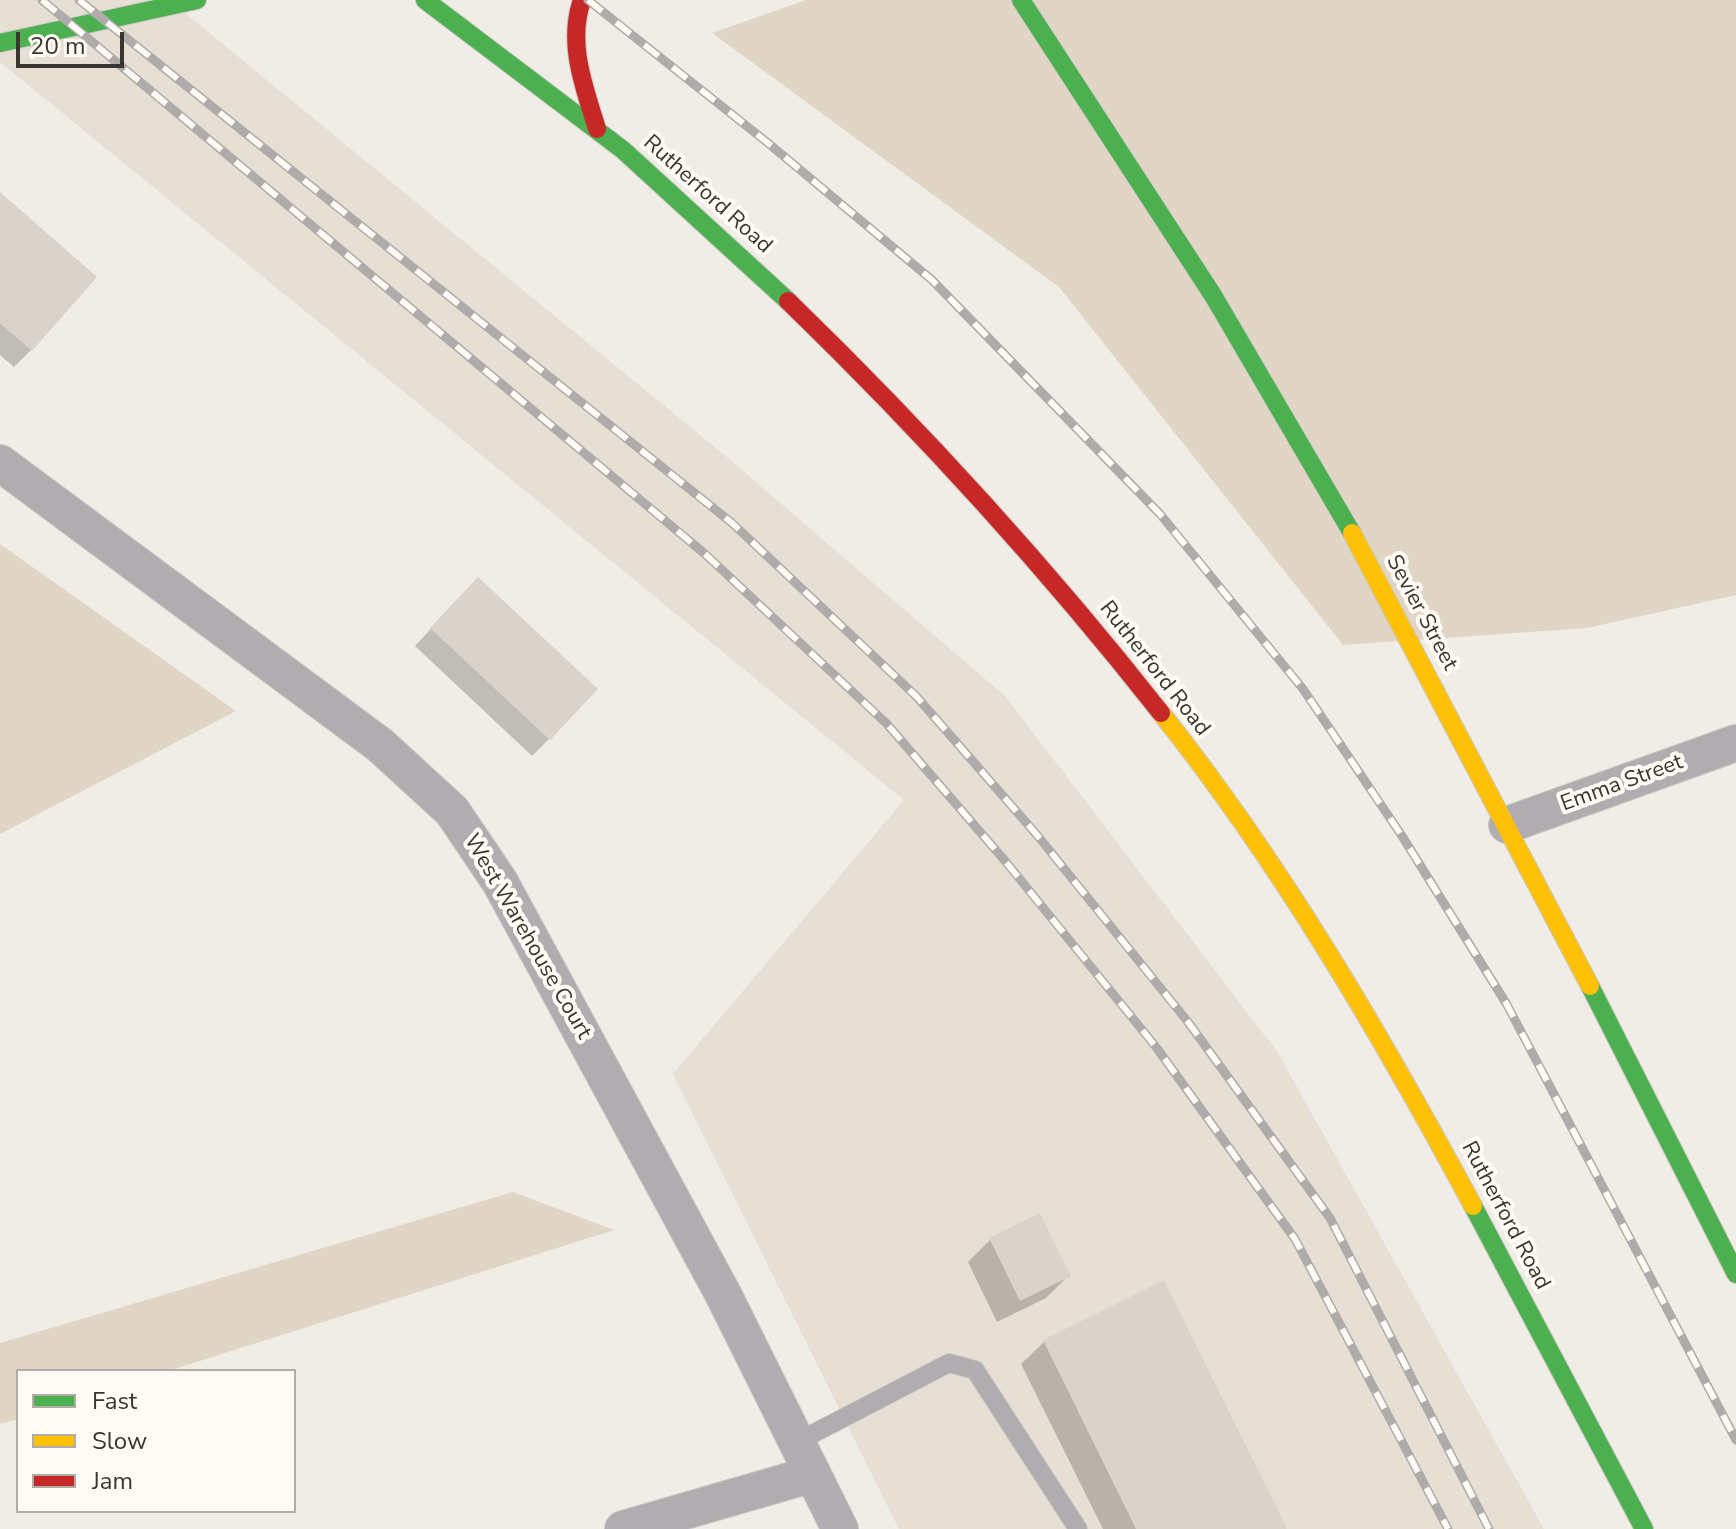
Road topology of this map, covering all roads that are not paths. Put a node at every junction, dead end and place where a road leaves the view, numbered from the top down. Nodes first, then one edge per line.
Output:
1 (197, 0) edge
2 (425, 0) edge
3 (582, 0) edge
4 (1021, 0) edge
5 (0, 43) edge
6 (597, 129) junction
7 (0, 463) edge
8 (1736, 743) edge
9 (1507, 825) junction
10 (1736, 1274) edge
11 (797, 1442) junction
12 (813, 1474) junction
13 (623, 1529) edge
14 (840, 1529) edge
15 (1078, 1529) edge
16 (1644, 1529) edge

1 - 5 street
2 - 6 street, Rutherford Road
3 - 6 street
4 - 9 street, Sevier Street
6 - 16 street, Rutherford Road
7 - 11 street, West Warehouse Court
8 - 9 street, Emma Street
9 - 10 street, Sevier Street
11 - 12 street, West Warehouse Court
11 - 15 lane
12 - 13 street
12 - 14 street, West Warehouse Court

